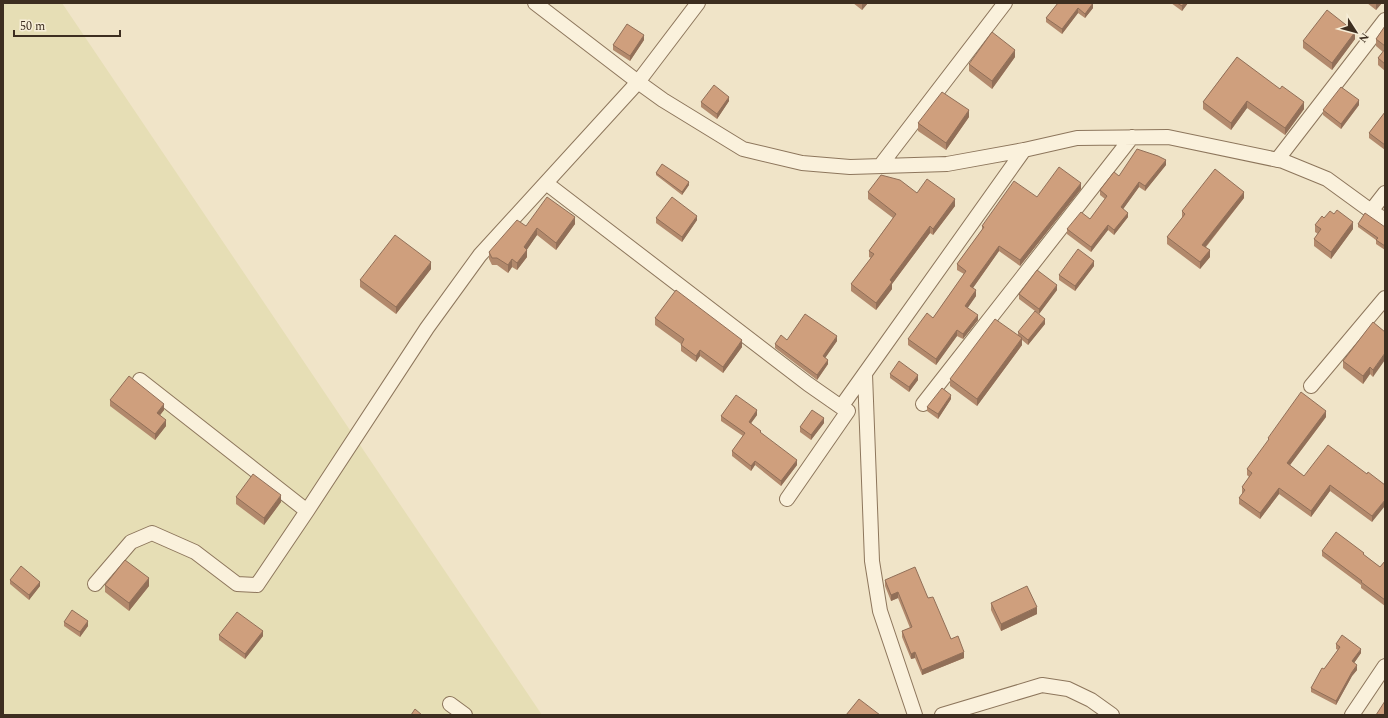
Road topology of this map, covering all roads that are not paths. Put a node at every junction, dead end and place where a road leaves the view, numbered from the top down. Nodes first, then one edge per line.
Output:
1 (535, 3) edge
2 (698, 3) edge
3 (1005, 3) edge
4 (1385, 20) edge
5 (638, 82) junction
6 (1132, 137) junction
7 (1024, 150) junction
8 (1277, 160) junction
9 (880, 166) junction
10 (546, 183) junction
11 (1385, 193) edge
12 (1371, 211) junction
13 (1385, 220) edge
14 (1385, 298) edge
15 (865, 374) junction
16 (140, 380) dead end
17 (1311, 386) dead end
18 (923, 404) dead end
19 (841, 407) junction
20 (787, 499) dead end
21 (307, 511) junction
22 (94, 584) dead end
23 (1385, 666) edge
24 (450, 704) dead end
25 (911, 713) edge
26 (464, 715) edge
27 (942, 715) edge
28 (1112, 715) edge
29 (1352, 715) edge

1 - 5 street
2 - 5 street
3 - 9 street
4 - 8 street
5 - 9 street
5 - 10 street
6 - 7 street
6 - 8 street
6 - 18 street
7 - 9 street
7 - 15 street
8 - 12 street
10 - 19 street
10 - 21 street
11 - 12 street
12 - 13 street
14 - 17 street
15 - 19 street
15 - 25 street
16 - 21 street
19 - 20 street
21 - 22 street
23 - 29 street
24 - 26 street
27 - 28 street

